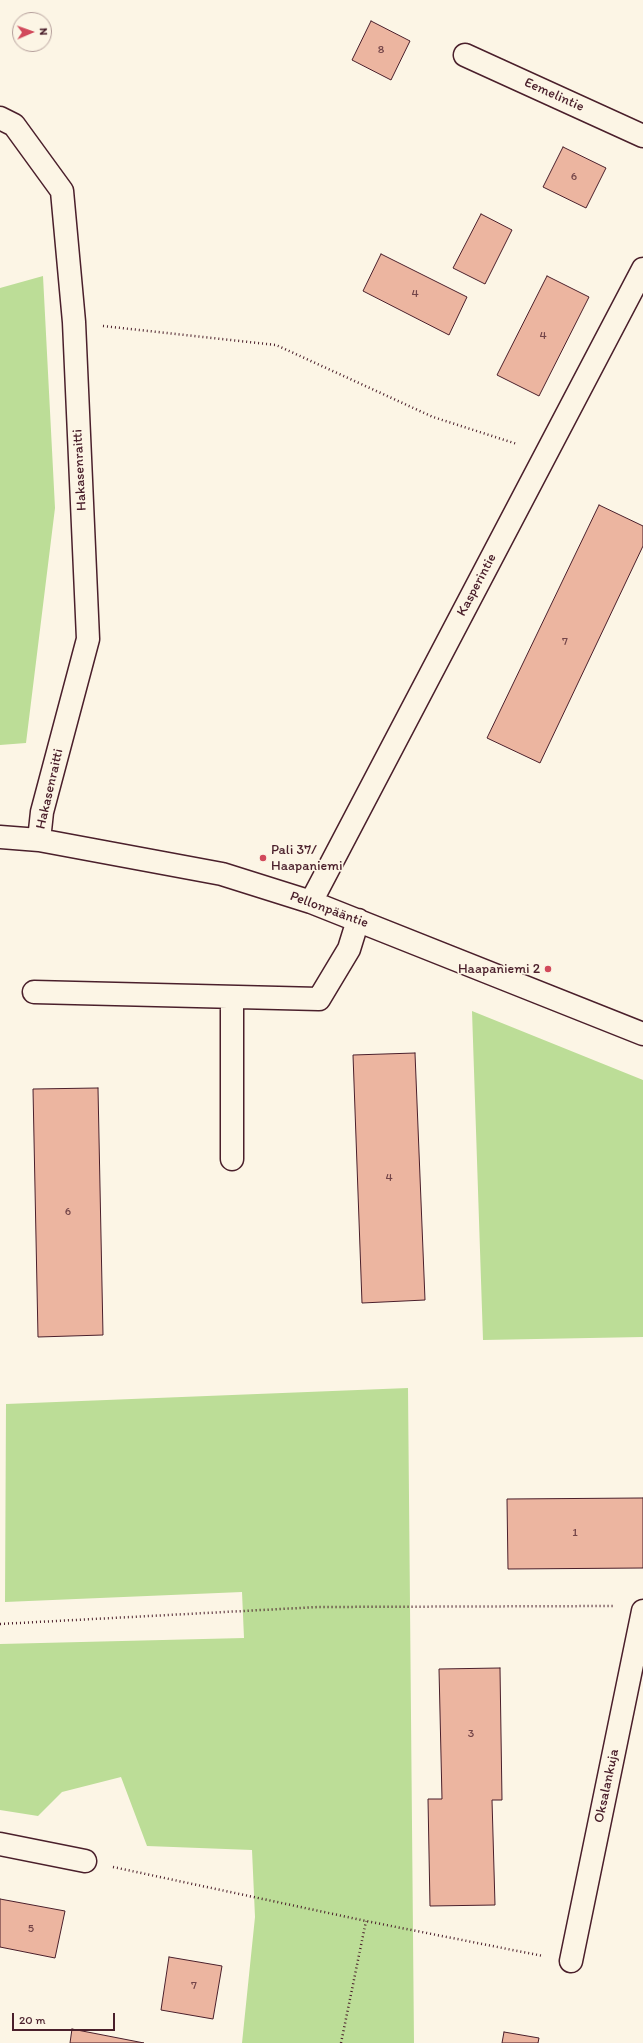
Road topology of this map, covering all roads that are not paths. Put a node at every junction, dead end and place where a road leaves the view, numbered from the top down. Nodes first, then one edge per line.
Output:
1 (465, 55) dead end
2 (0, 118) edge
3 (643, 136) edge
4 (643, 269) edge
5 (0, 837) edge
6 (39, 840) junction
7 (311, 902) junction
8 (358, 920) junction
9 (34, 992) dead end
10 (232, 997) junction
11 (643, 1034) edge
12 (232, 1159) dead end
13 (643, 1611) edge
14 (0, 1844) edge
15 (85, 1861) road end
16 (571, 1961) road end

1 - 3 street, Eemelintie
2 - 6 street, Hakasenraitti
4 - 7 street, Kasperintie
5 - 6 street, Pellonpääntie
6 - 7 street, Pellonpääntie
7 - 8 street, Pellonpääntie
8 - 10 street
8 - 11 street, Pellonpääntie
9 - 10 street
10 - 12 street
13 - 16 street, Oksalankuja
14 - 15 street

